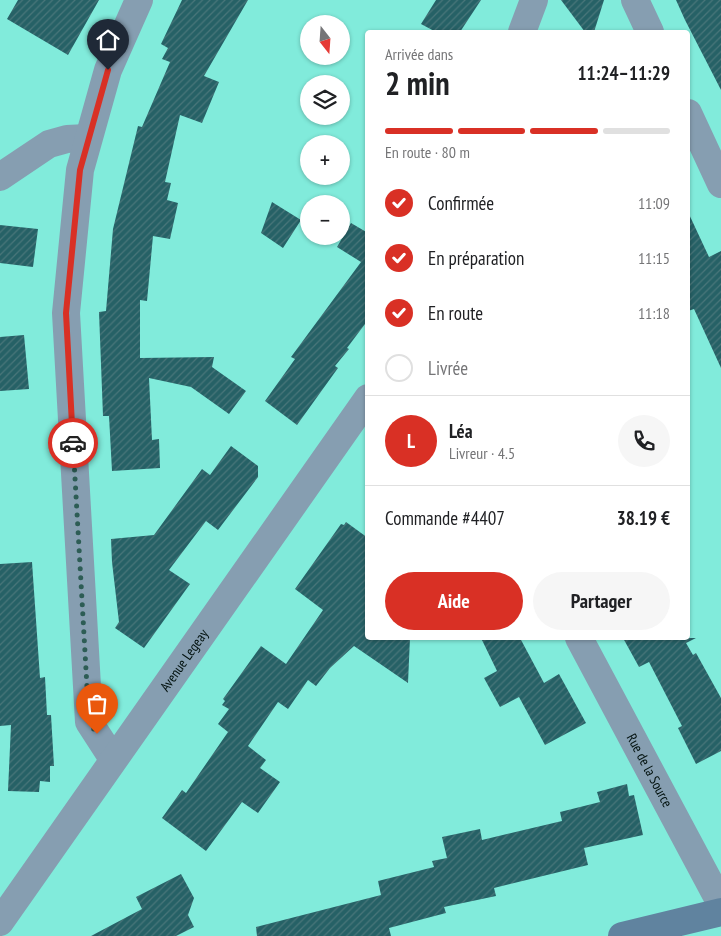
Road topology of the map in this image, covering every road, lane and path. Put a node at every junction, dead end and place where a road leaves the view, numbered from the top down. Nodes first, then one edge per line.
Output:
1 (139, 0) edge
2 (534, 0) edge
3 (635, 0) edge
4 (523, 30) edge
5 (649, 30) edge
6 (690, 117) edge
7 (88, 138) junction
8 (0, 177) edge
9 (721, 184) edge
10 (365, 402) edge
11 (580, 640) edge
12 (113, 759) junction
13 (721, 904) edge
14 (721, 912) edge
15 (0, 922) edge
16 (622, 936) edge

1 - 7 street
2 - 4 street
3 - 5 street
6 - 9 street
7 - 8 street
7 - 12 street
10 - 12 street, Avenue Legeay
11 - 13 street, Rue de la Source
12 - 15 street, Avenue Legeay
14 - 16 main road

